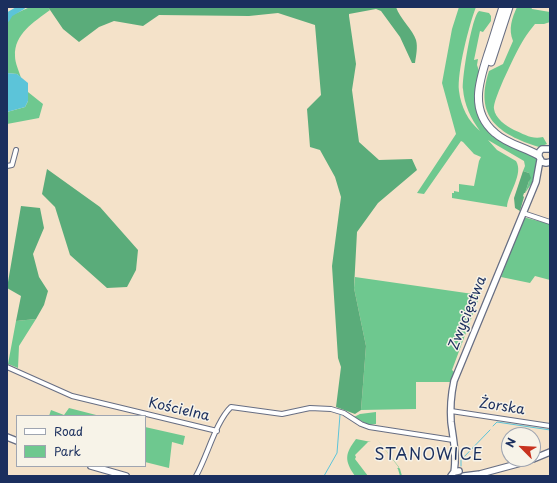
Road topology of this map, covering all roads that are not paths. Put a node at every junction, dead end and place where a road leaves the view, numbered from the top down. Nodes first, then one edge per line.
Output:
1 (503, 7) edge
2 (509, 7) edge
3 (550, 142) edge
4 (16, 150) dead end
5 (543, 153) edge
6 (548, 163) edge
7 (7, 166) edge
8 (536, 182) junction
9 (523, 213) junction
10 (550, 222) edge
11 (7, 367) edge
12 (451, 411) junction
13 (550, 426) edge
14 (216, 431) junction
15 (7, 437) edge
16 (453, 440) junction
17 (16, 442) edge
18 (94, 467) edge
19 (506, 467) edge
20 (513, 467) edge
21 (453, 474) edge
22 (126, 476) edge
23 (196, 476) edge
24 (464, 476) edge
25 (482, 476) edge

1 - 5 highway
2 - 5 highway
3 - 5 main road, Zwycięstwa
4 - 7 street
5 - 6 main road
5 - 8 main road, Zwycięstwa
6 - 8 main road, Zwycięstwa
8 - 9 main road, Zwycięstwa
9 - 10 street
9 - 12 main road, Zwycięstwa
11 - 14 street, Kościelna
12 - 13 street, Żorska
12 - 16 main road, Zwycięstwa
14 - 16 street, Kościelna
14 - 23 street
15 - 17 main road
16 - 21 main road, Zwycięstwa
18 - 22 main road
19 - 24 main road
20 - 25 main road
21 - 24 main road

